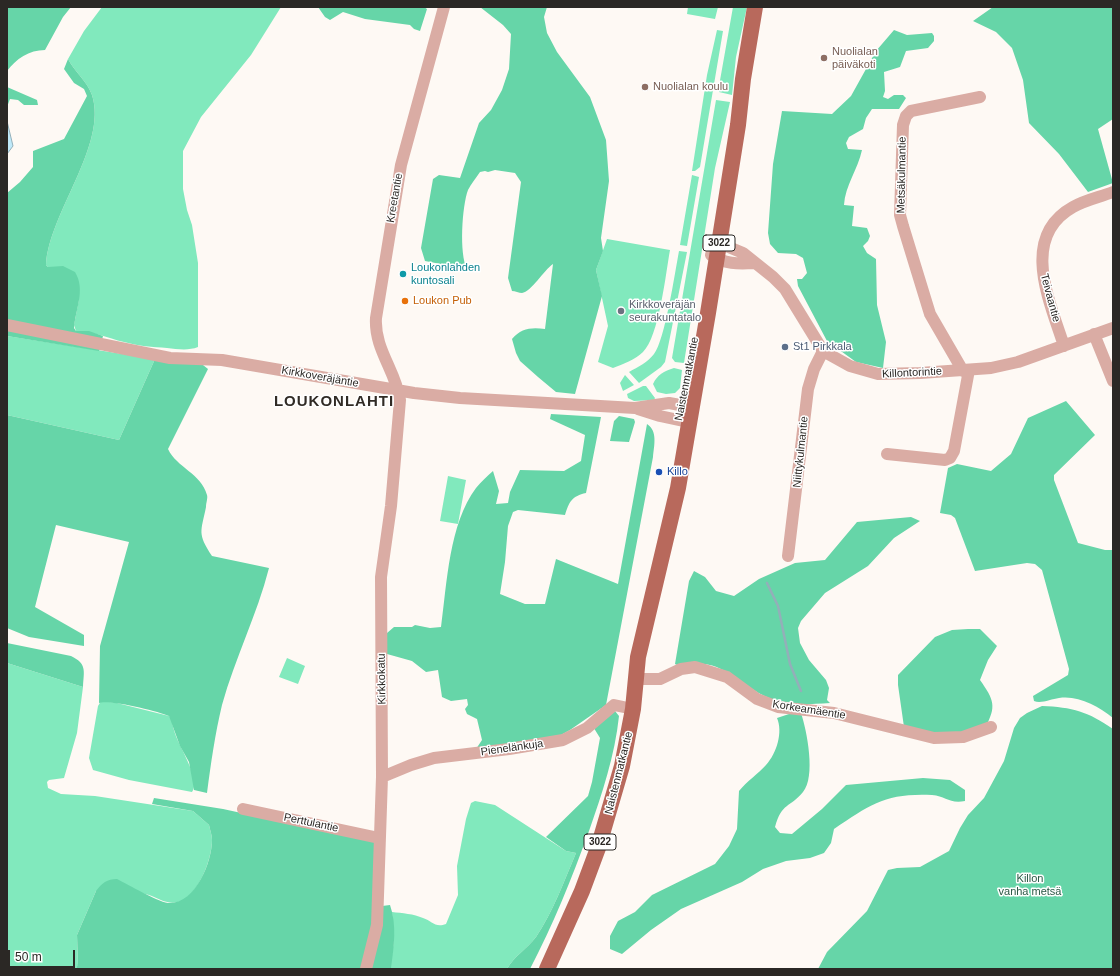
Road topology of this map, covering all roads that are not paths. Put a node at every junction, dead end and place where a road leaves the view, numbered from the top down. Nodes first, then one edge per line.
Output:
1 (444, 7) edge
2 (756, 7) edge
3 (980, 97) dead end
4 (1113, 192) edge
5 (713, 250) junction
6 (754, 263) junction
7 (7, 325) edge
8 (1113, 328) edge
9 (1094, 334) junction
10 (1064, 346) junction
11 (823, 351) junction
12 (966, 370) junction
13 (1113, 381) edge
14 (398, 390) junction
15 (685, 413) junction
16 (887, 454) dead end
17 (788, 556) dead end
18 (639, 679) junction
19 (634, 709) junction
20 (991, 727) dead end
21 (382, 777) junction
22 (243, 809) dead end
23 (379, 838) junction
24 (366, 969) edge
25 (547, 969) edge

1 - 14 street, Kreetantie
2 - 5 main road, Naistenmatkantie / 3022
3 - 12 street, Metsäkulmantie
4 - 10 street, Teivaantie
5 - 6 street
5 - 6 street, Killontorintie
5 - 15 main road, Naistenmatkantie / 3022
6 - 11 street, Killontorintie
7 - 14 street, Kirkkoveräjäntie
8 - 9 street, Killontorintie
9 - 10 street, Killontorintie
9 - 13 street
10 - 12 street, Killontorintie
11 - 12 street, Killontorintie
11 - 17 street, Niittykulmantie
12 - 16 street
14 - 15 street, Kirkkoveräjäntie
14 - 21 street, Kirkkokatu
15 - 18 main road, Naistenmatkantie / 3022
18 - 19 main road, Naistenmatkantie / 3022
18 - 20 street, Korkeamäentie
19 - 21 street, Pienelänkuja
19 - 25 main road, Naistenmatkantie / 3022
21 - 23 street, Kirkkokatu
22 - 23 street, Perttulantie
23 - 24 street, Kirkkokatu

